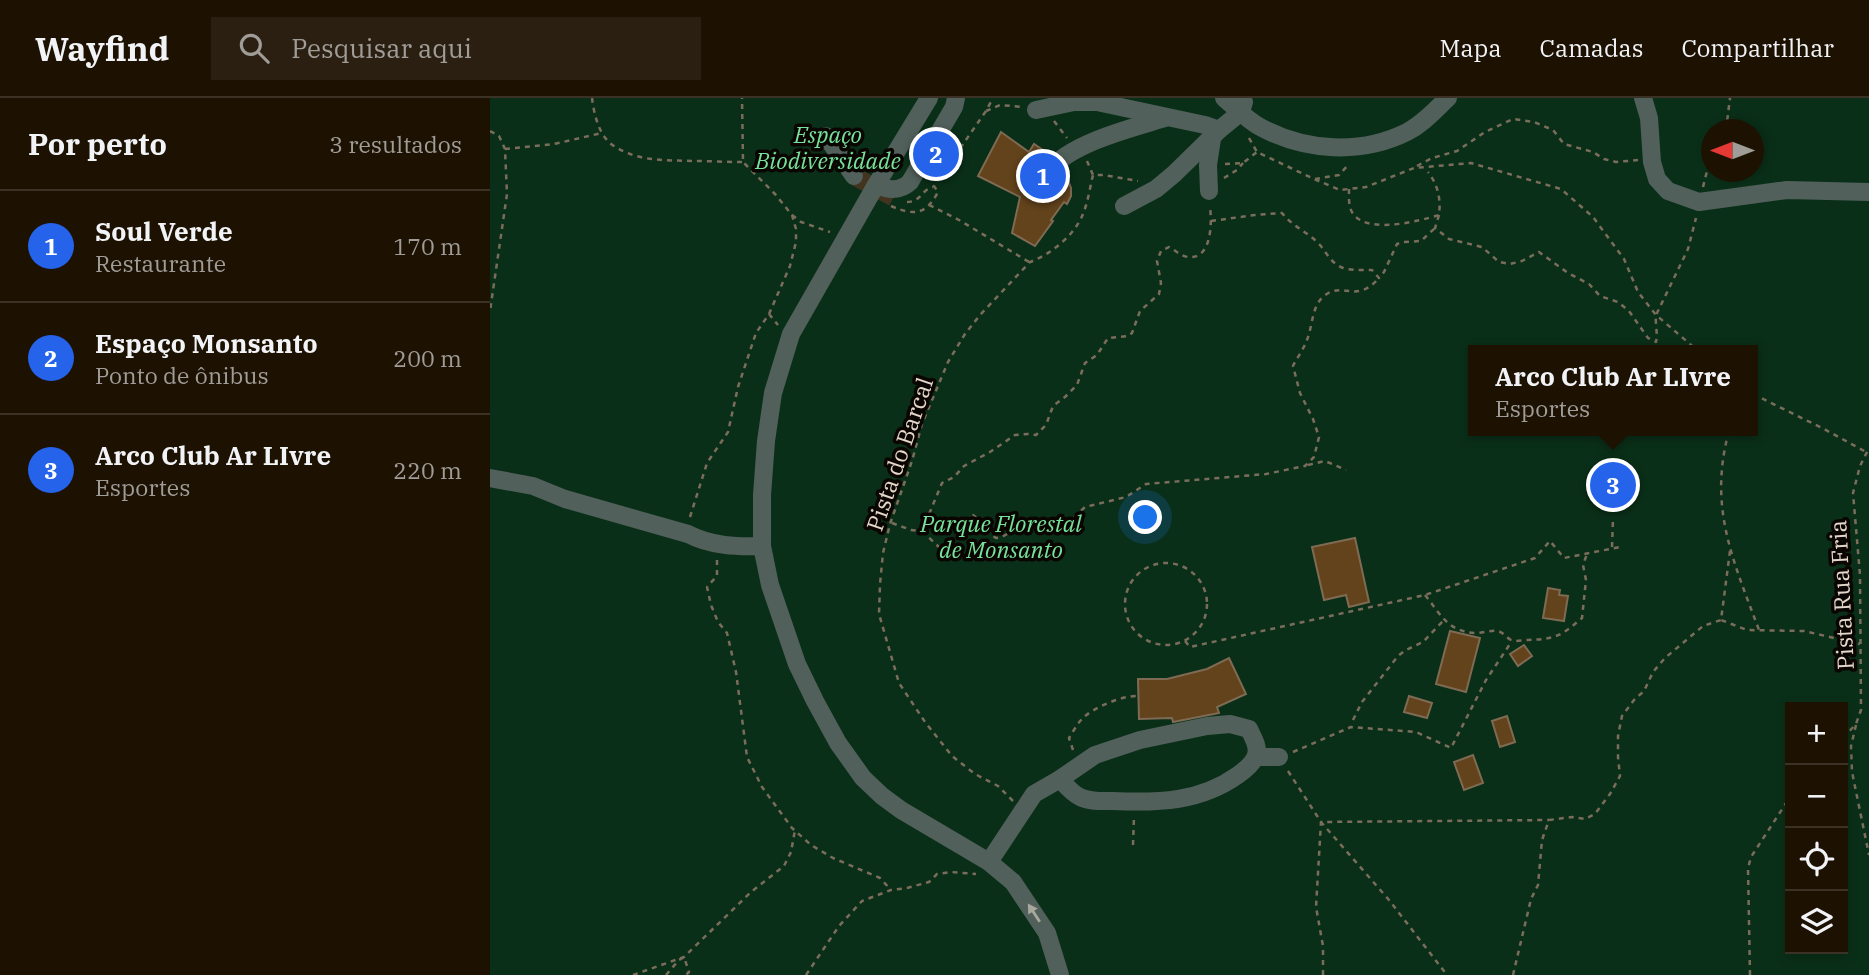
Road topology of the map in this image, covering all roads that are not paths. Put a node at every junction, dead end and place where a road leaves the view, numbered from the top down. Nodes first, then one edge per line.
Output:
1 (929, 98) edge
2 (956, 98) edge
3 (1224, 98) edge
4 (1448, 98) edge
5 (1643, 98) edge
6 (1242, 105) edge
7 (1036, 110) dead end
8 (1168, 117) junction
9 (1215, 134) junction
10 (826, 136) dead end
11 (1050, 170) dead end
12 (854, 176) tunnel mouth
13 (876, 185) junction
14 (1214, 192) road end
15 (1869, 192) edge
16 (1124, 206) dead end
17 (490, 478) edge
18 (762, 546) junction
19 (1279, 757) road end
20 (1256, 758) junction
21 (1060, 779) junction
22 (989, 862) junction
23 (1060, 975) edge

1 - 13 street
2 - 13 street
3 - 6 street
4 - 6 street
5 - 15 street
6 - 9 street
7 - 8 street
8 - 9 street
8 - 11 street
9 - 14 street
9 - 16 street
10 - 12 street
13 - 18 street
17 - 18 street
18 - 22 street
19 - 20 street
20 - 21 street
20 - 21 street
21 - 22 street
23 -> 22 street

